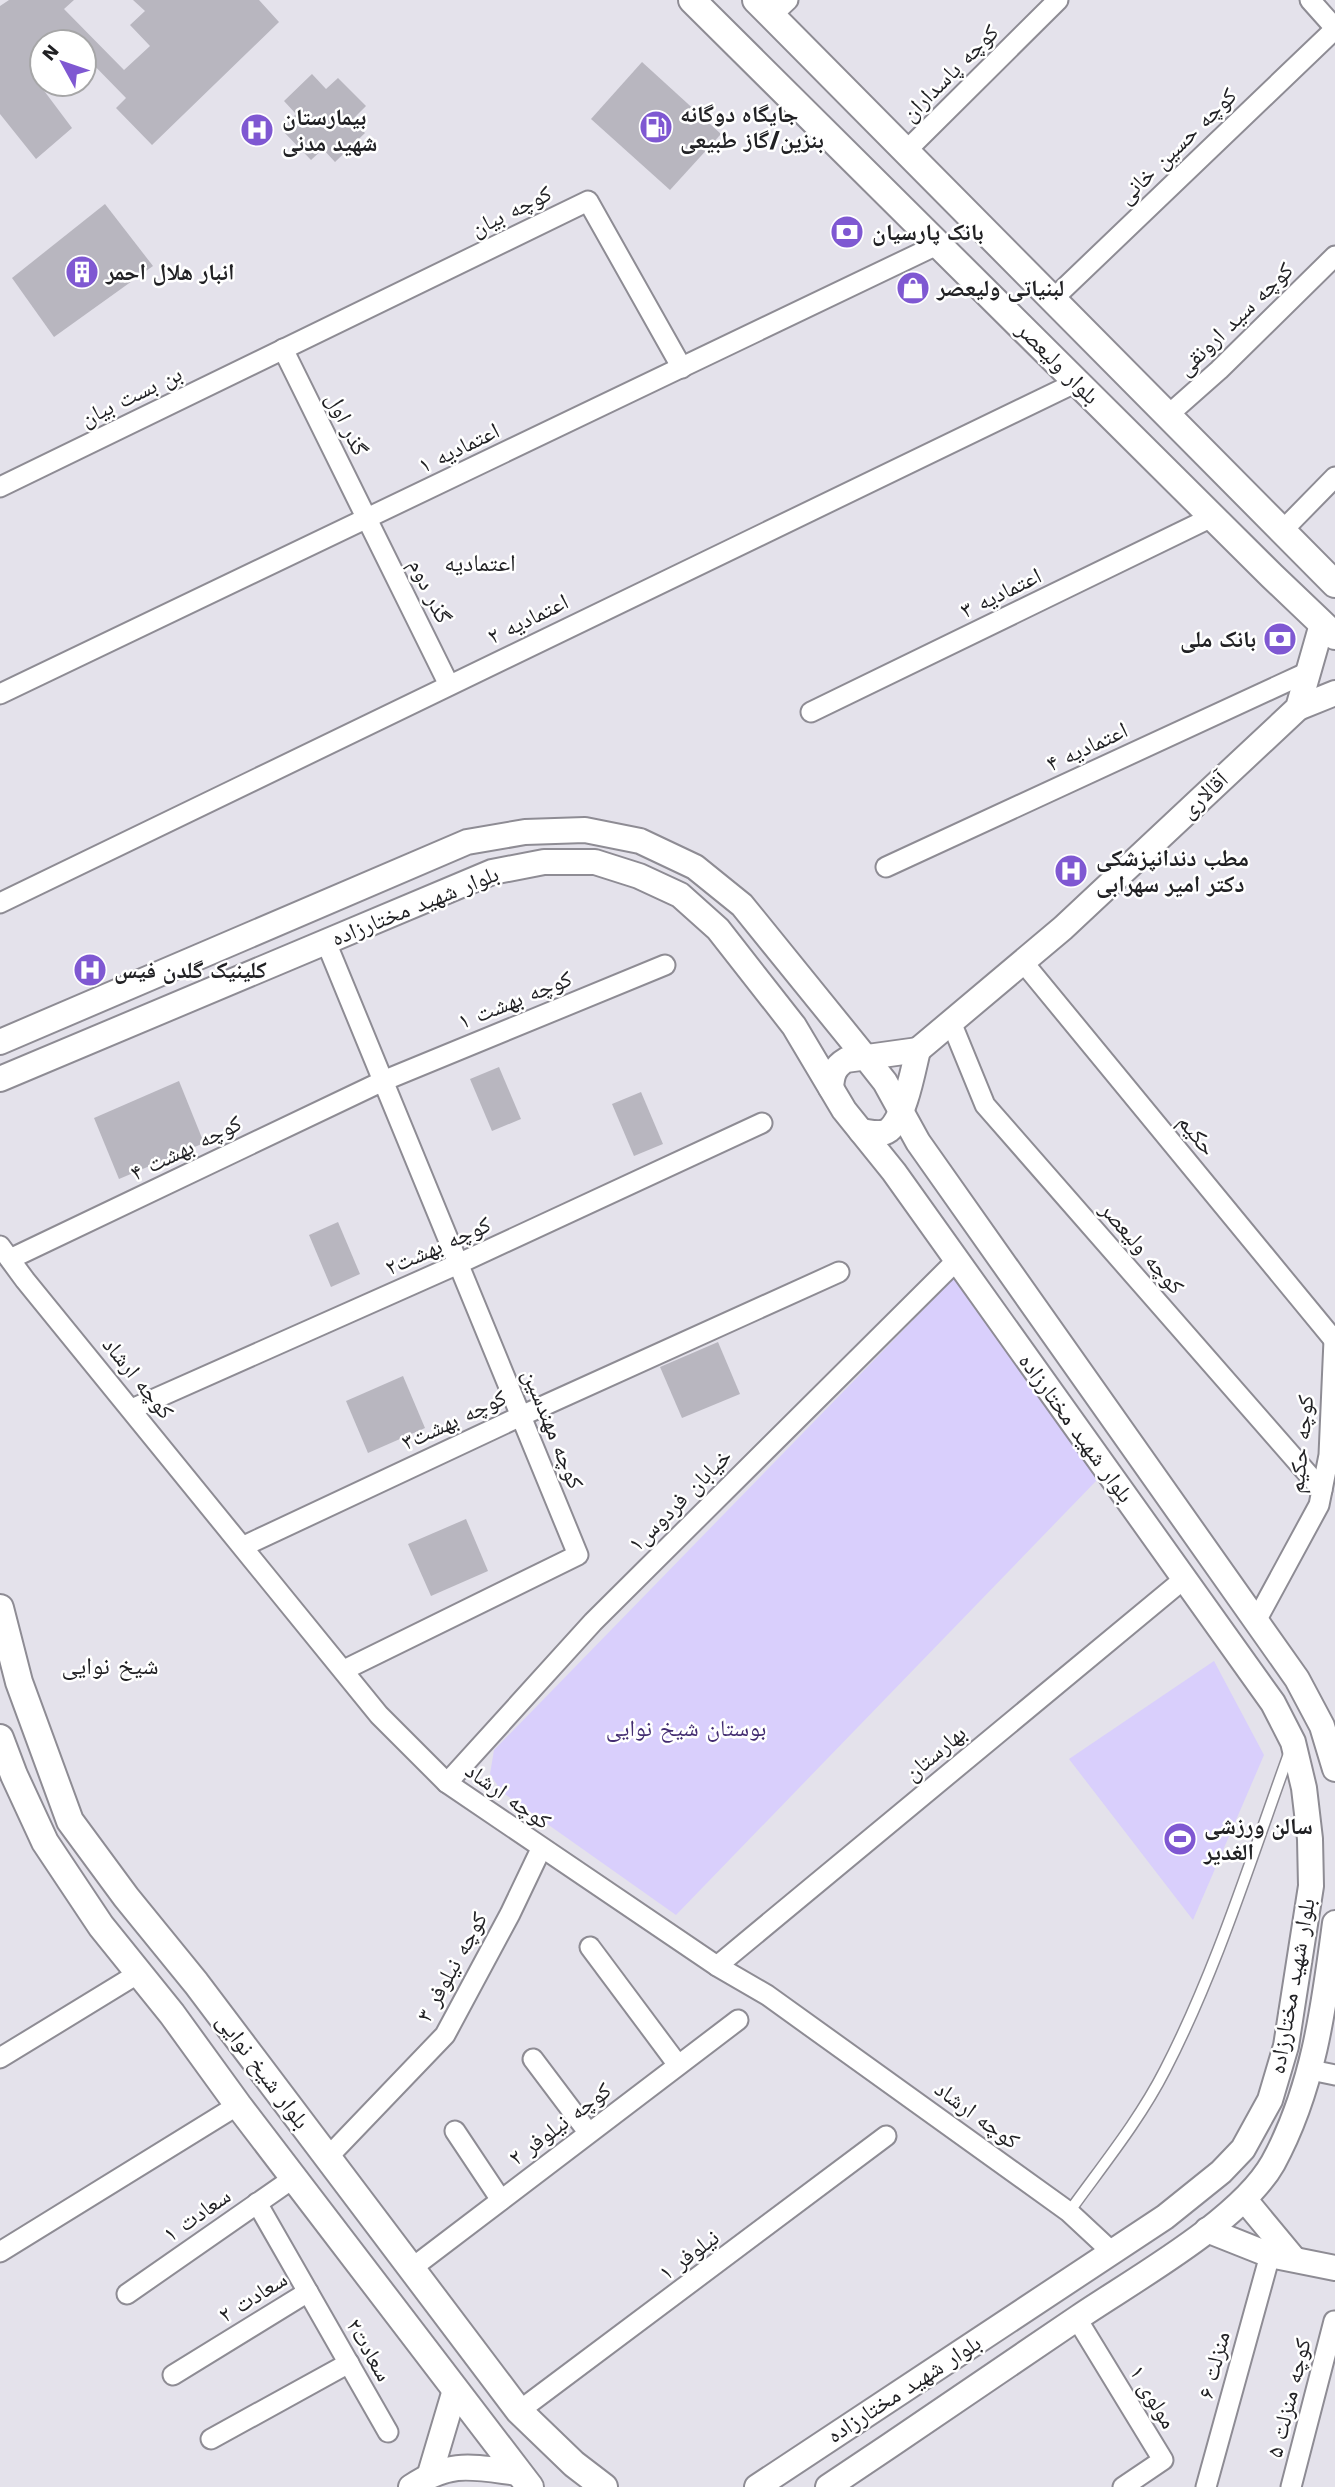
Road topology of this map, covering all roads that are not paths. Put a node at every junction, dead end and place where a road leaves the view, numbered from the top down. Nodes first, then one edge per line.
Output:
1 (692, 0) edge
2 (1058, 0) edge
3 (1310, 0) edge
4 (771, 5) edge
5 (1335, 28) edge
6 (905, 152) junction
7 (939, 244) junction
8 (1335, 256) edge
9 (1053, 299) junction
10 (283, 349) junction
11 (682, 368) junction
12 (1077, 382) junction
13 (1167, 416) junction
14 (1335, 477) edge
15 (0, 487) edge
16 (1212, 517) junction
17 (367, 520) junction
18 (1283, 530) junction
19 (1335, 584) edge
20 (1329, 630) edge
21 (1308, 672) junction
22 (449, 685) junction
23 (1335, 693) edge
24 (0, 694) edge
25 (1297, 708) junction
26 (811, 712) dead end
27 (886, 867) dead end
28 (0, 902) edge
29 (326, 942) junction
30 (1023, 962) junction
31 (665, 965) dead end
32 (951, 1022) junction
33 (0, 1042) edge
34 (918, 1050) junction
35 (866, 1058) junction
36 (0, 1079) edge
37 (383, 1081) junction
38 (831, 1088) junction
39 (901, 1111) junction
40 (762, 1123) dead end
41 (861, 1131) junction
42 (5, 1252) edge
43 (957, 1260) junction
44 (458, 1264) junction
45 (839, 1272) dead end
46 (1334, 1339) edge
47 (132, 1409) junction
48 (521, 1416) junction
49 (1322, 1490) junction
50 (244, 1546) junction
51 (1184, 1579) junction
52 (0, 1608) edge
53 (1256, 1621) junction
54 (344, 1670) junction
55 (0, 1738) edge
56 (1293, 1742) junction
57 (1335, 1769) edge
58 (447, 1783) junction
59 (541, 1849) junction
60 (1335, 1923) edge
61 (590, 1947) dead end
62 (717, 1966) junction
63 (139, 1972) junction
64 (738, 2020) dead end
65 (0, 2058) edge
66 (533, 2059) dead end
67 (678, 2065) junction
68 (1323, 2073) edge
69 (238, 2105) junction
70 (455, 2131) dead end
71 (588, 2132) junction
72 (886, 2136) dead end
73 (328, 2157) junction
74 (295, 2177) junction
75 (501, 2200) junction
76 (1245, 2200) junction
77 (257, 2203) junction
78 (1069, 2212) junction
79 (1206, 2230) junction
80 (0, 2252) edge
81 (1112, 2252) junction
82 (1281, 2257) junction
83 (412, 2268) junction
84 (1335, 2268) edge
85 (308, 2292) junction
86 (127, 2294) dead end
87 (1077, 2319) junction
88 (1334, 2321) edge
89 (349, 2363) junction
90 (173, 2375) dead end
91 (455, 2390) junction
92 (520, 2411) junction
93 (388, 2432) dead end
94 (211, 2440) dead end
95 (524, 2480) edge
96 (421, 2481) edge
97 (840, 2484) edge
98 (604, 2487) edge
99 (757, 2487) edge
100 (1123, 2487) edge
101 (1206, 2487) edge
102 (1291, 2487) edge

1 - 7 main road, بلوار ولیعصر
2 - 6 street, کوچه پاسداران
3 - 5 street
4 - 6 main road, بلوار ولیعصر
5 - 9 street, کوچه حسین خانی
6 - 9 main road, بلوار ولیعصر
7 - 11 street, اعتمادیه ۱
7 - 12 main road, بلوار ولیعصر
8 - 13 street, کوچه سید ارونقی
9 - 13 main road, بلوار ولیعصر
10 - 11 street, کوچه بیان
10 - 15 street, بن بست بیان
10 - 17 street, گذر اول
11 - 17 street, اعتمادیه ۱
12 - 16 main road, بلوار ولیعصر
12 - 22 street, اعتمادیه ۲
13 - 18 main road, بلوار ولیعصر
14 - 18 street
16 - 20 main road, بلوار ولیعصر
16 - 26 street, اعتمادیه ۳
17 - 22 street, گذر دوم
17 - 24 street, اعتمادیه ۱
18 - 19 main road, بلوار ولیعصر
20 - 21 street, آقالاری
21 - 25 street, آقالاری
21 - 27 street, اعتمادیه ۴
22 - 28 street, اعتمادیه ۲
23 - 25 street
25 - 30 street, آقالاری
29 - 36 street, بلوار شهید مختارزاده
29 - 37 street, کوچه مهندسین
29 - 38 street, بلوار شهید مختارزاده
30 - 32 street, آقالاری
30 - 46 street, حکیم
31 - 37 street, کوچه بهشت ۱
32 - 34 street, آقالاری
32 - 49 street, کوچه ولیعصر
33 - 35 street, بلوار شهید مختارزاده
34 - 35 street
34 - 39 street
35 - 38 street
35 - 39 street, بلوار شهید مختارزاده
37 - 42 street, کوچه بهشت ۴
37 - 44 street, کوچه مهندسین
38 - 41 street, بلوار شهید مختارزاده
39 - 41 street
39 - 53 street, بلوار شهید مختارزاده
40 - 44 street, کوچه بهشت۲
41 - 43 street, بلوار شهید مختارزاده
42 - 47 street, کوچه ارشاد
43 - 51 street, بلوار شهید مختارزاده
43 - 58 street, خیابان فردوس۱
44 - 47 street, کوچه بهشت۲
44 - 48 street, کوچه مهندسین
45 - 48 street, کوچه بهشت۳
46 - 49 street, کوچه حکیم
47 - 50 street, کوچه ارشاد
48 - 50 street, کوچه بهشت۳
48 - 54 street, کوچه مهندسین
49 - 53 street, کوچه حکیم
50 - 54 street, کوچه ارشاد
51 - 56 street, بلوار شهید مختارزاده
51 - 62 street, بهارستان
52 - 73 main road, بلوار شیخ نوایی
53 - 57 street, بلوار شهید مختارزاده
54 - 58 street, کوچه ارشاد
55 - 63 main road, بلوار شیخ نوایی
56 - 78 lane
56 - 81 street, بلوار شهید مختارزاده
58 - 59 street, کوچه ارشاد
59 - 62 street, کوچه ارشاد
59 - 73 street, کوچه نیلوفر ۳
60 - 68 street, بلوار شهید مختارزاده
61 - 67 street
62 - 78 street, کوچه ارشاد
63 - 65 street
63 - 69 main road, بلوار شیخ نوایی
64 - 67 street, کوچه نیلوفر ۲
66 - 71 street
67 - 71 street, کوچه نیلوفر ۲
68 - 76 street, بلوار شهید مختارزاده
69 - 74 main road, بلوار شیخ نوایی
69 - 80 street
70 - 75 street
71 - 75 street, کوچه نیلوفر ۲
72 - 92 street, ۱ نیلوفر
73 - 83 main road, بلوار شیخ نوایی
74 - 77 street, سعادت ۱
74 - 91 main road, بلوار شیخ نوایی
75 - 83 street, کوچه نیلوفر ۲
76 - 79 street, بلوار شهید مختارزاده
76 - 82 street
77 - 85 street, سعادت ۲
77 - 86 street, سعادت ۱
78 - 81 street, کوچه ارشاد
79 - 82 street
79 - 87 street, بلوار شهید مختارزاده
81 - 99 street, بلوار شهید مختارزاده
82 - 84 street
82 - 101 street, منزلت ۶
83 - 92 main road, بلوار شیخ نوایی
85 - 89 street, سعادت۲
85 - 90 street, سعادت ۲
87 - 97 street, بلوار شهید مختارزاده
87 - 100 street, مولوی ۱
88 - 102 street, کوچه منزلت ۵
89 - 93 street, سعادت۲
89 - 94 street
91 - 95 main road, بلوار شیخ نوایی
91 - 96 street
92 - 98 main road, بلوار شیخ نوایی
95 - 96 street

